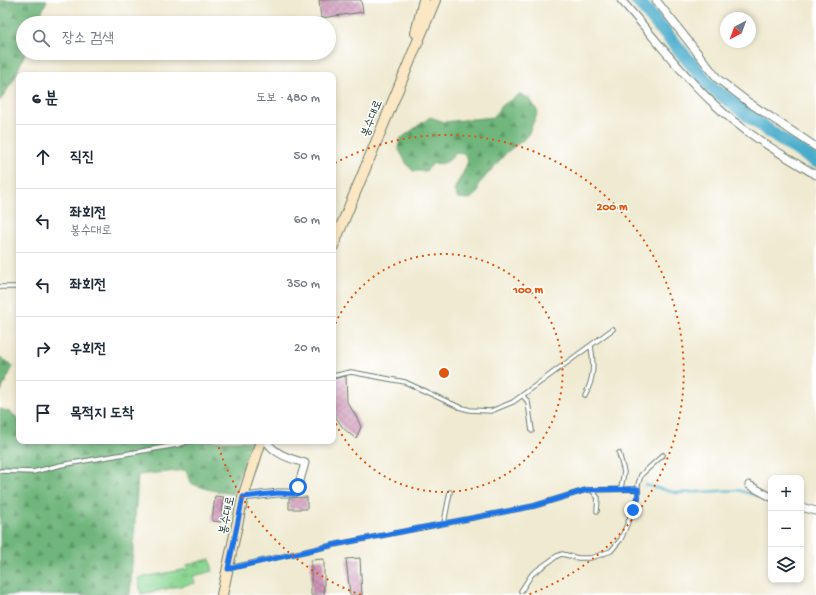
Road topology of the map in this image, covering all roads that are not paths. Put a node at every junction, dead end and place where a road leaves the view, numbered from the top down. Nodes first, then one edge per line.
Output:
1 (424, 0) edge
2 (436, 0) edge
3 (621, 0) edge
4 (656, 0) edge
5 (409, 60) junction
6 (816, 147) edge
7 (816, 175) edge
8 (336, 239) edge
9 (0, 287) edge
10 (16, 287) edge
11 (613, 329) dead end
12 (591, 346) junction
13 (336, 375) edge
14 (585, 395) dead end
15 (523, 396) junction
16 (532, 431) dead end
17 (180, 444) edge
18 (260, 444) edge
19 (268, 444) edge
20 (619, 453) dead end
21 (664, 454) dead end
22 (0, 471) edge
23 (749, 485) dead end
24 (621, 488) junction
25 (638, 489) junction
26 (592, 490) junction
27 (450, 492) dead end
28 (768, 496) edge
29 (243, 497) junction
30 (804, 508) edge
31 (597, 510) dead end
32 (816, 511) edge
33 (444, 523) junction
34 (228, 569) junction
35 (521, 591) dead end
36 (222, 595) edge

1 - 5 main road
2 - 5 main road, 봉수대로
3 - 7 street
4 - 6 street
5 - 8 main road, 봉수대로
9 - 10 lane
11 - 12 lane
12 - 14 lane
12 - 15 lane
13 - 15 lane
15 - 16 lane
17 - 22 lane
18 - 29 main road, 봉수대로
19 - 29 street
20 - 24 lane
21 - 25 lane
23 - 28 street
24 - 25 lane
24 - 26 lane
25 - 35 lane
26 - 31 lane
26 - 33 lane
27 - 33 lane
29 - 34 main road, 봉수대로
30 - 32 street
33 - 34 lane
34 - 36 main road, 봉수대로

